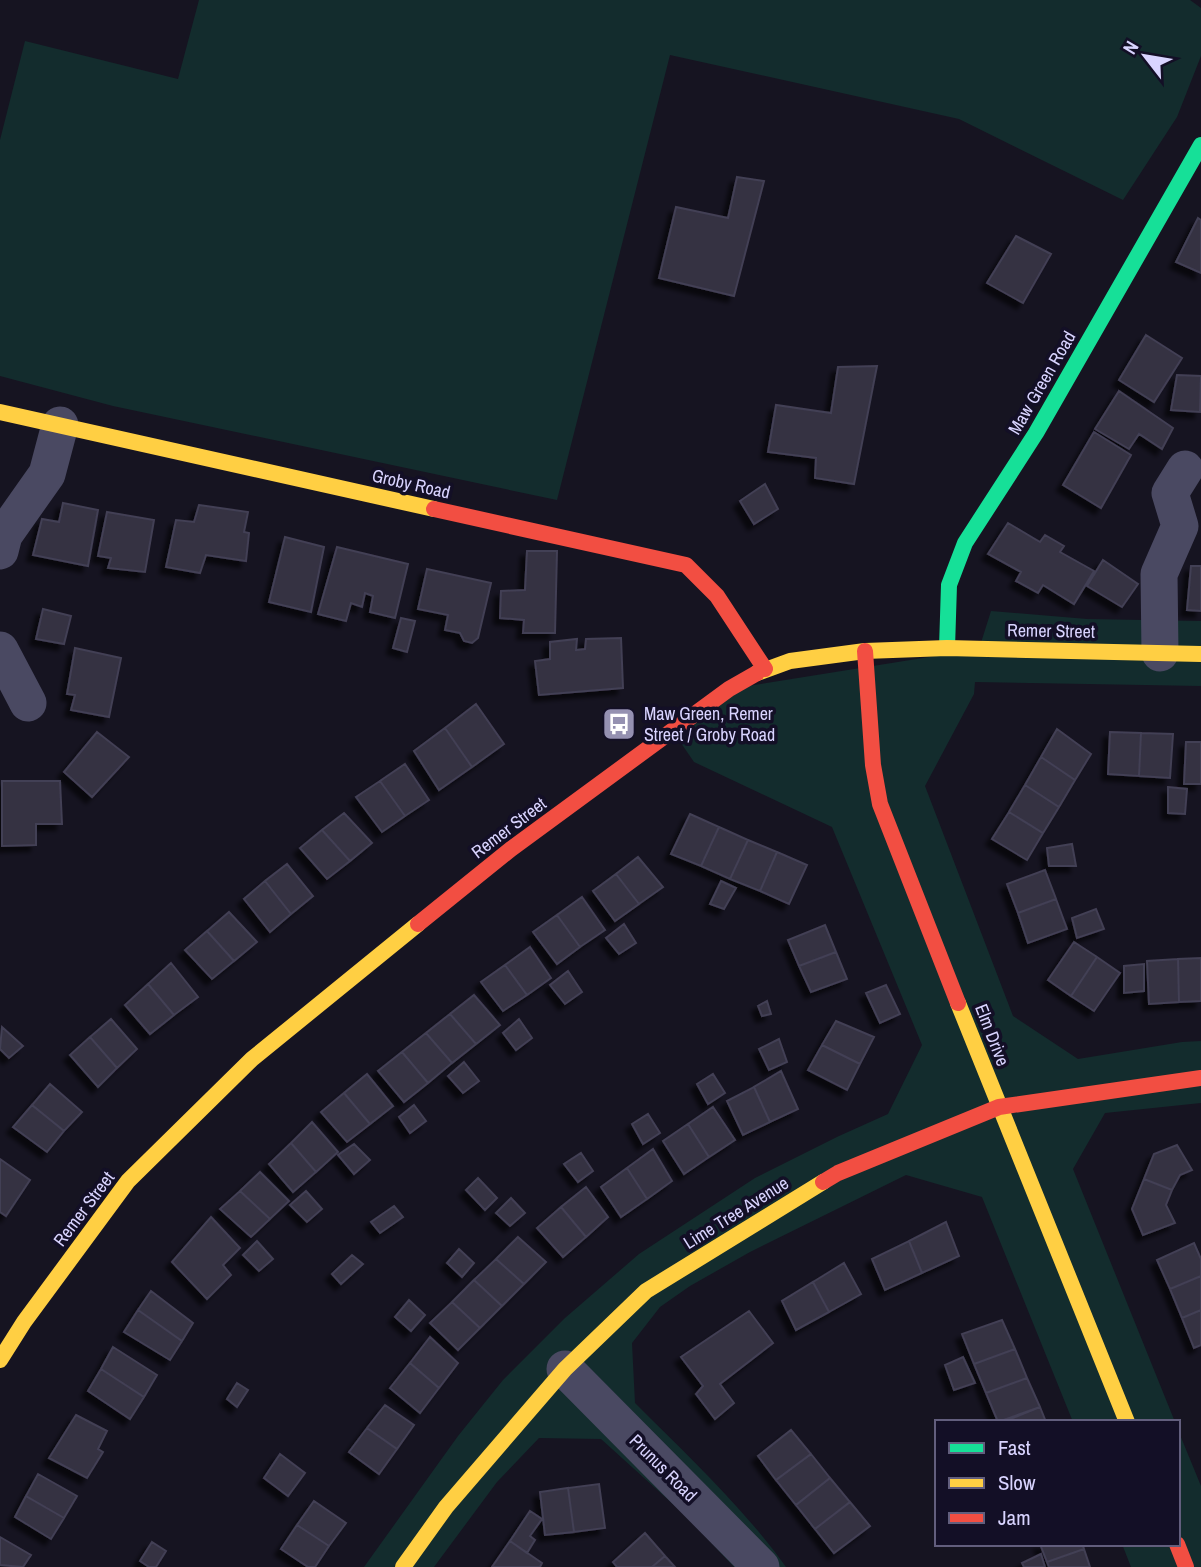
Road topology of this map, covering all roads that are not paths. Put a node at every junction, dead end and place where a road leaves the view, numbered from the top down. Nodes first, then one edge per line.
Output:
1 (1200, 150) edge
2 (0, 412) edge
3 (60, 425) junction
4 (1185, 469) dead end
5 (0, 551) edge
6 (947, 648) junction
7 (0, 650) edge
8 (865, 651) junction
9 (1160, 653) junction
10 (1201, 654) edge
11 (765, 669) junction
12 (28, 703) dead end
13 (1201, 1078) edge
14 (999, 1107) junction
15 (0, 1360) edge
16 (565, 1369) junction
17 (1126, 1420) edge
18 (1178, 1546) edge
19 (403, 1567) edge
20 (761, 1567) edge
21 (1186, 1567) edge

1 - 6 street, Maw Green Road
2 - 3 street, Groby Road
3 - 5 street
3 - 11 street, Groby Road
4 - 9 street
6 - 8 street, Remer Street
6 - 9 street, Remer Street
7 - 12 street
8 - 11 street, Remer Street
8 - 14 street, Elm Drive
9 - 10 street, Remer Street
11 - 15 street, Remer Street
13 - 14 street, Lime Tree Avenue
14 - 16 street, Lime Tree Avenue
14 - 17 street, Elm Drive
16 - 19 street, Lime Tree Avenue
16 - 20 street, Prunus Road
18 - 21 street

